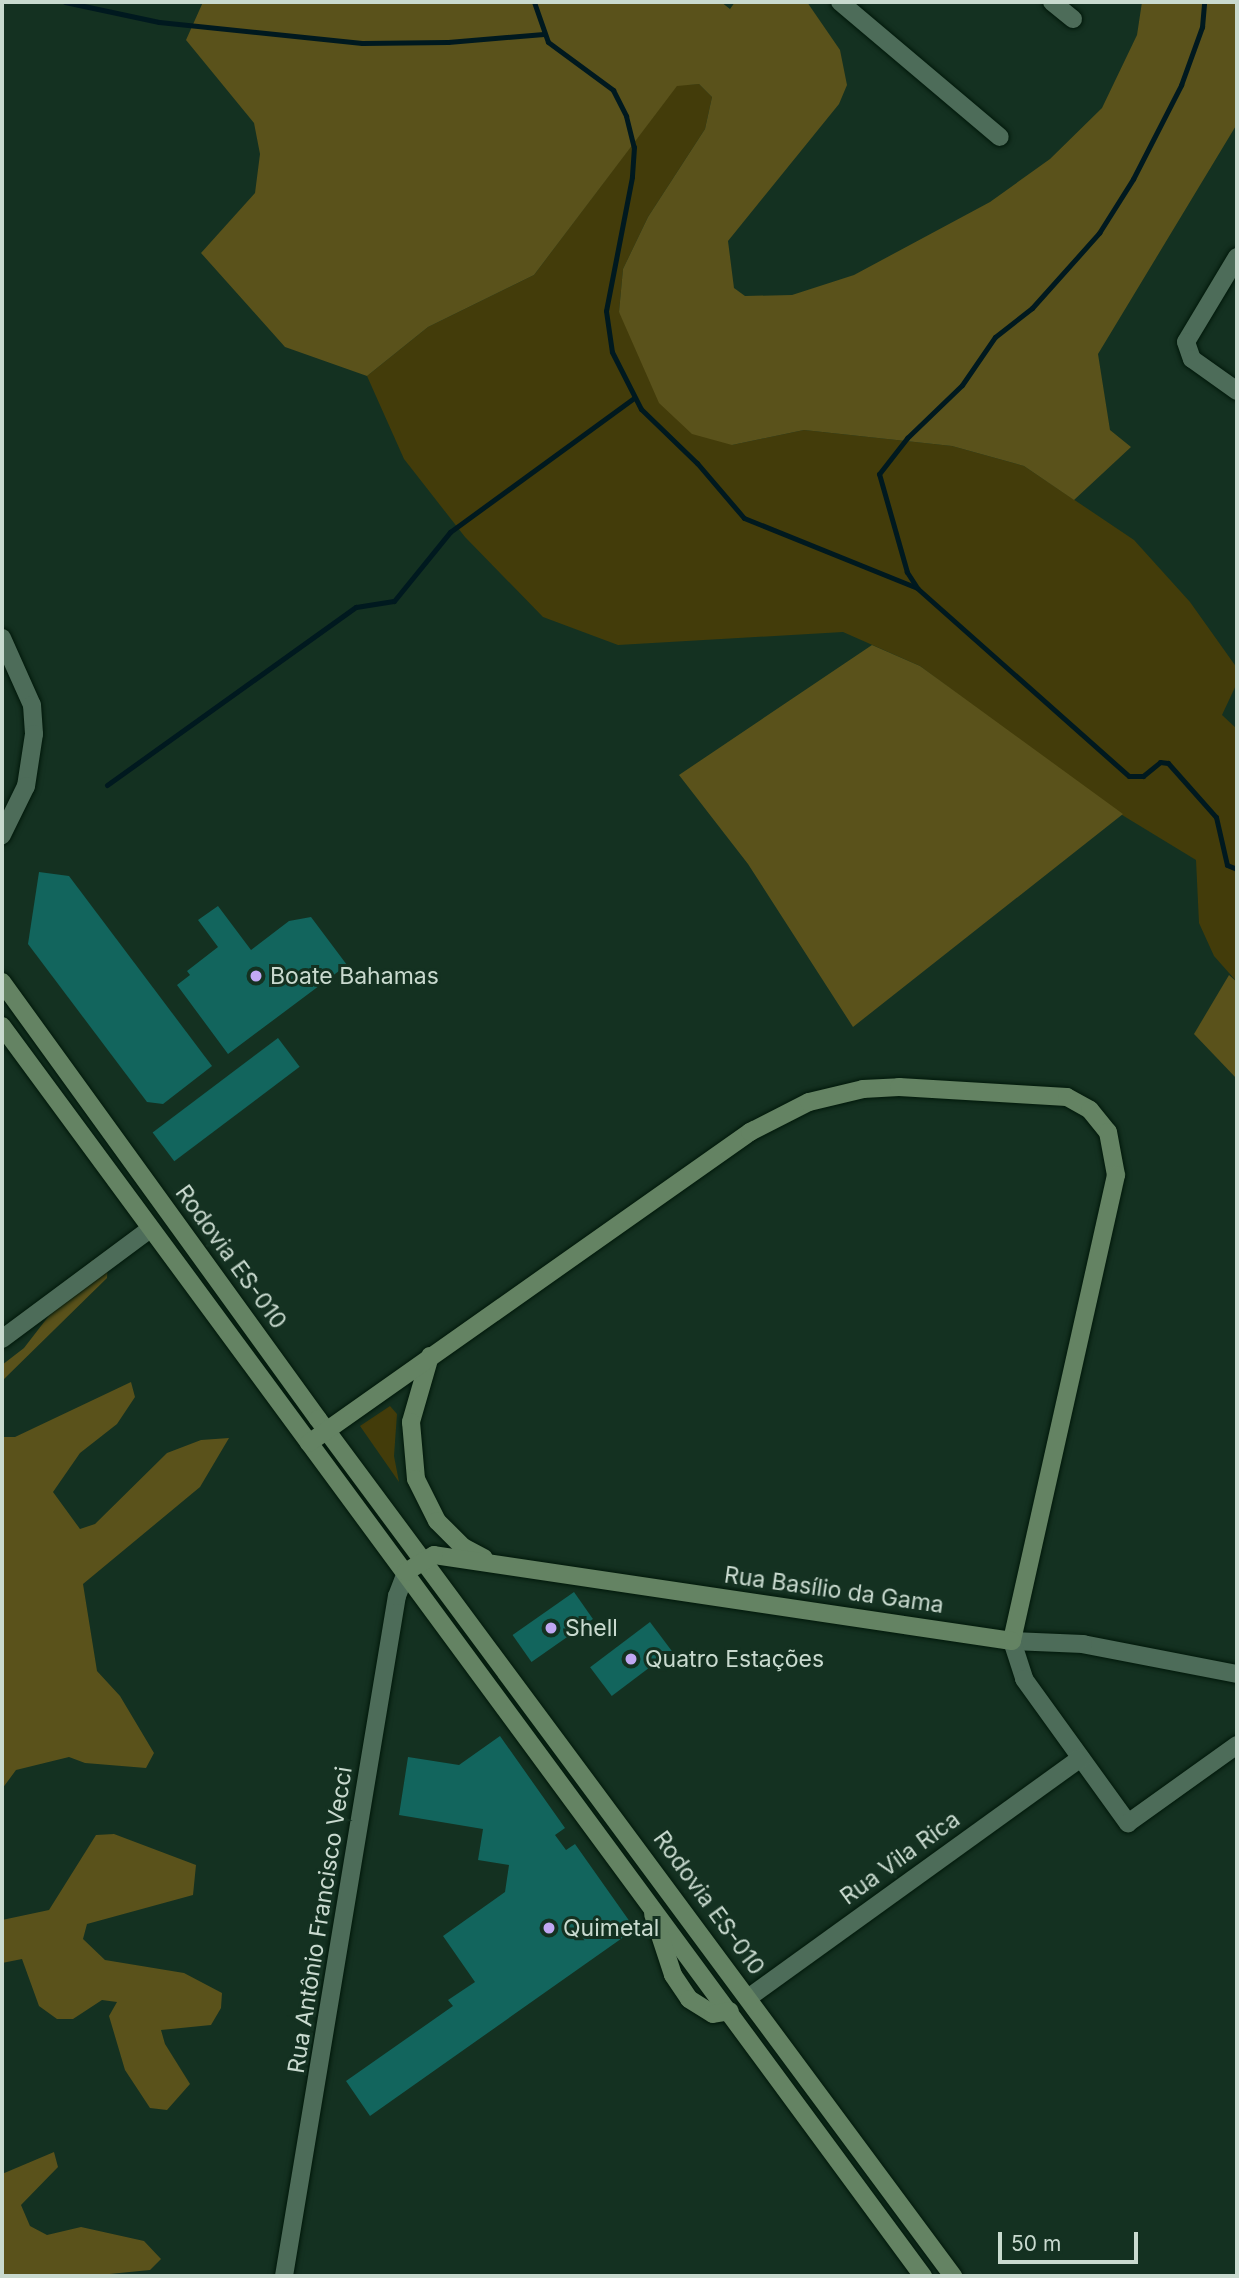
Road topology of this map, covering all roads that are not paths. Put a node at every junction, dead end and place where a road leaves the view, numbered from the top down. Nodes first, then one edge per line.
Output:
1 (840, 2) edge
2 (1052, 2) edge
3 (1073, 19) dead end
4 (1000, 137) dead end
5 (1237, 257) edge
6 (1237, 391) edge
7 (2, 638) edge
8 (2, 835) edge
9 (2, 982) edge
10 (2, 1026) edge
11 (150, 1229) junction
12 (2, 1339) edge
13 (430, 1356) junction
14 (327, 1430) junction
15 (309, 1443) junction
16 (424, 1558) junction
17 (496, 1564) junction
18 (406, 1572) junction
19 (1012, 1641) junction
20 (1237, 1674) edge
21 (1237, 1745) edge
22 (1081, 1758) junction
23 (650, 1900) junction
24 (748, 1998) junction
25 (730, 2011) junction
26 (284, 2276) edge
27 (923, 2276) edge
28 (953, 2276) edge

1 - 4 street
2 - 3 street
5 - 6 street
7 - 8 street
9 - 14 main road, Rodovia ES-010
10 - 11 main road, Rodovia ES-010
11 - 12 street
11 - 15 main road, Rodovia ES-010
13 - 14 main road
13 - 17 main road
13 - 19 main road
14 - 15 main road
14 - 16 main road, Rodovia ES-010
15 - 18 main road, Rodovia ES-010
16 - 17 main road, Rua Basílio da Gama
16 - 18 main road
16 - 24 main road, Rodovia ES-010
17 - 19 main road, Rua Basílio da Gama
18 - 23 main road, Rodovia ES-010
18 - 26 street, Rua Antônio Francisco Vecci
19 - 20 street, Rua Basílio da Gama
19 - 22 street
21 - 22 street
22 - 24 street, Rua Vila Rica
23 - 25 main road, Rodovia ES-010
23 - 25 main road
24 - 28 main road, Rodovia ES-010
25 - 27 main road, Rodovia ES-010

